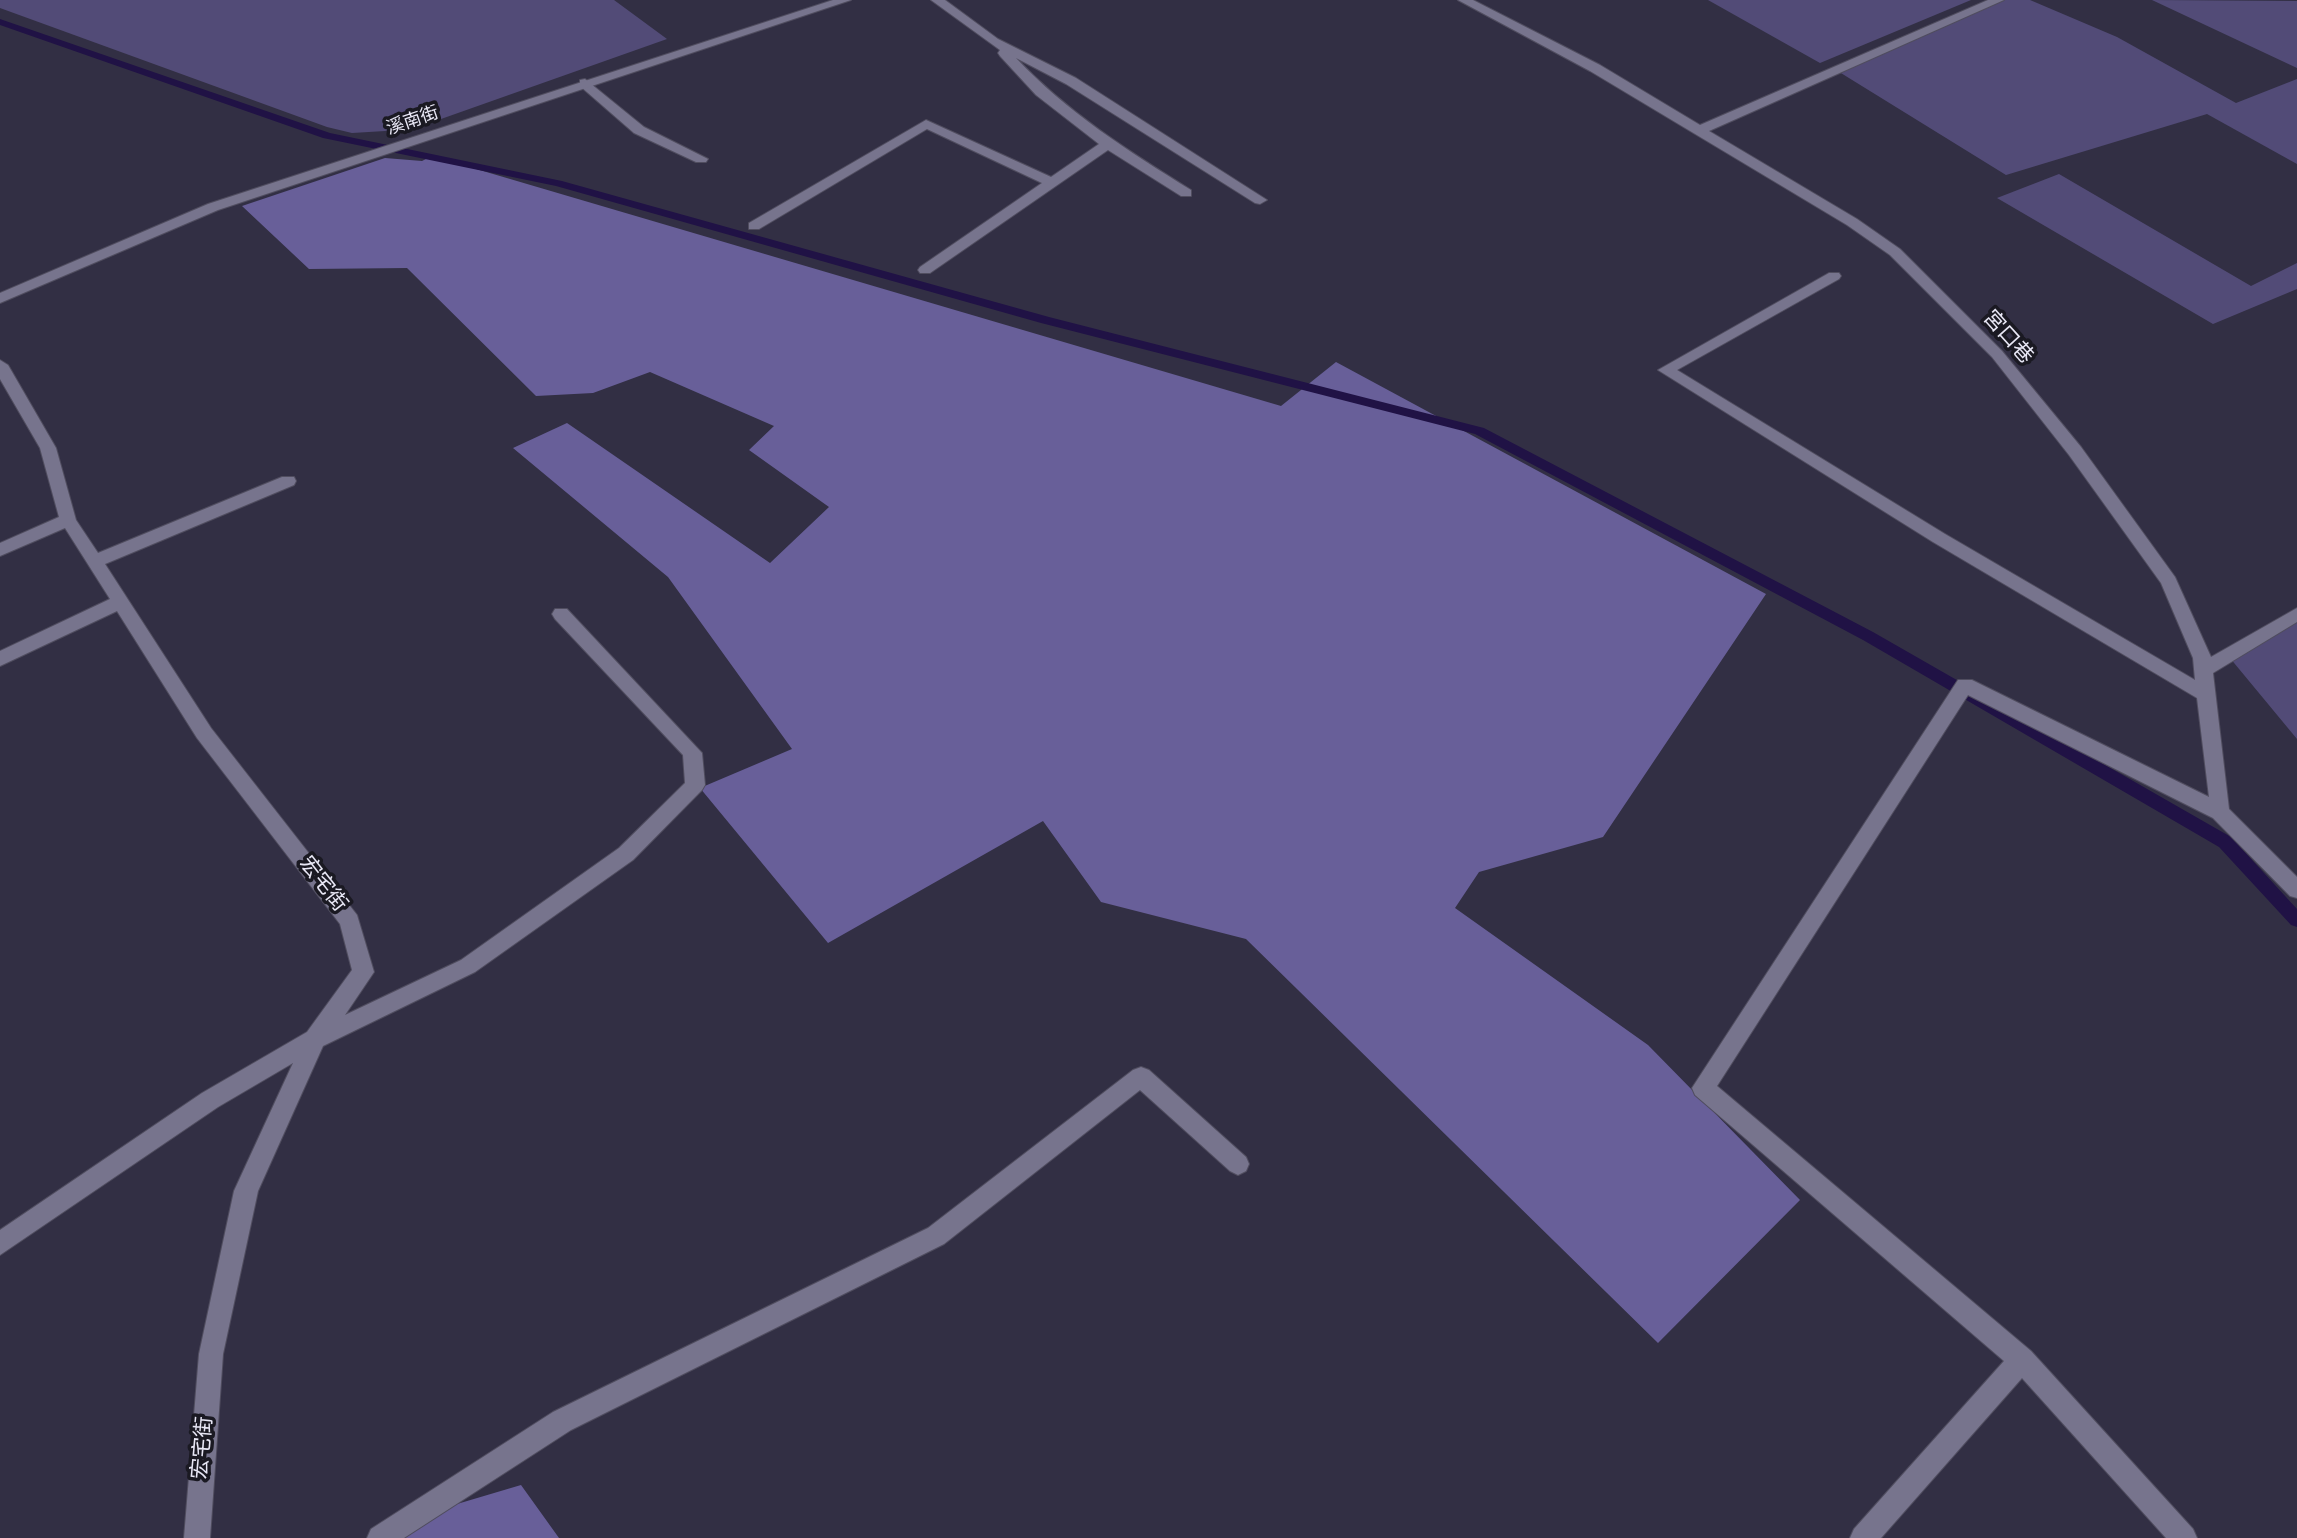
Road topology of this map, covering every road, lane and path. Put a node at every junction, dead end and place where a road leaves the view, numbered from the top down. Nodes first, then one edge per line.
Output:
1 (845, 0) edge
2 (937, 0) edge
3 (1464, 0) edge
4 (1998, 0) edge
5 (994, 42) junction
6 (585, 83) junction
7 (1700, 130) junction
8 (1108, 144) junction
9 (701, 159) dead end
10 (1051, 183) junction
11 (1186, 193) dead end
12 (1261, 200) dead end
13 (754, 226) dead end
14 (925, 270) dead end
15 (1834, 276) dead end
16 (0, 298) edge
17 (0, 365) edge
18 (288, 481) dead end
19 (68, 520) junction
20 (0, 550) edge
21 (96, 562) junction
22 (120, 602) junction
23 (561, 614) dead end
24 (2297, 614) edge
25 (0, 659) edge
26 (2203, 670) junction
27 (2205, 694) junction
28 (2220, 812) junction
29 (2297, 890) edge
30 (315, 1039) junction
31 (1238, 1164) dead end
32 (0, 1244) edge
33 (2022, 1360) junction
34 (197, 1538) edge
35 (380, 1538) edge
36 (1863, 1538) edge
37 (2184, 1538) edge

1 - 6 street, 溪南街
2 - 5 street
3 - 7 street, 宮口巷
4 - 7 street
5 - 8 street
5 - 12 street
6 - 9 street
6 - 16 street, 溪南街
7 - 26 street, 宮口巷
8 - 10 lane
8 - 11 street
10 - 13 street
10 - 14 lane
15 - 27 street
17 - 19 street, 宏宅街
18 - 21 street
19 - 20 street
19 - 21 street, 宏宅街
21 - 22 street, 宏宅街
22 - 25 street
22 - 30 street, 宏宅街
23 - 30 street
24 - 26 street
26 - 27 street, 宮口巷
27 - 28 street, 宮口巷
28 - 29 street
28 - 33 street
30 - 32 street
30 - 34 street, 宏宅街
31 - 35 street
33 - 36 street
33 - 37 street

